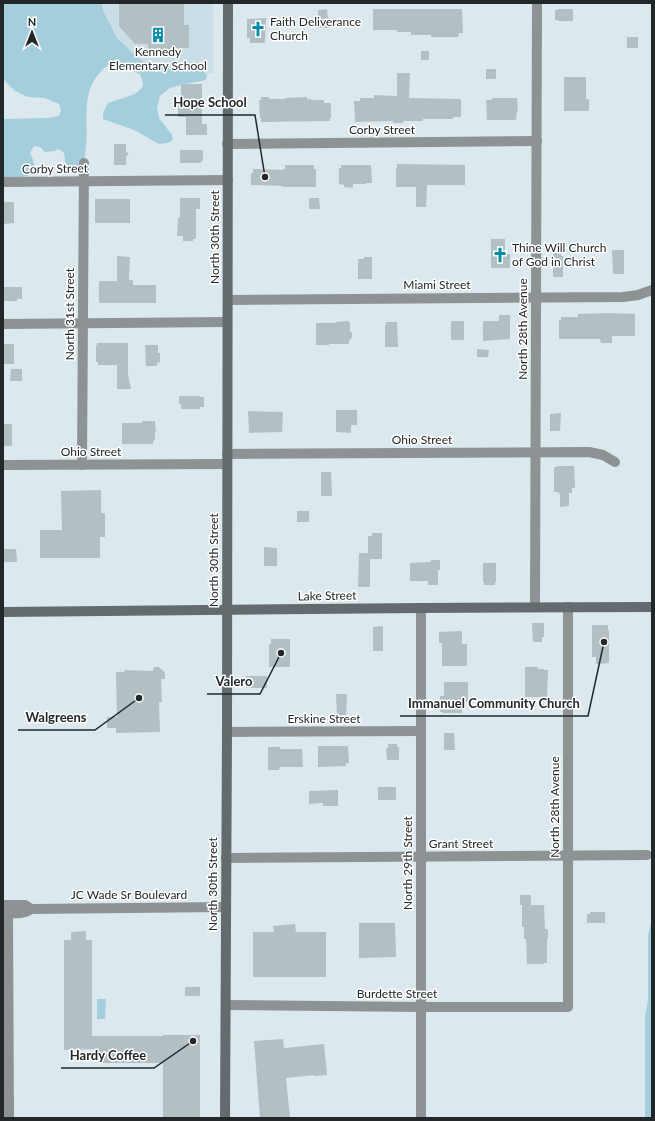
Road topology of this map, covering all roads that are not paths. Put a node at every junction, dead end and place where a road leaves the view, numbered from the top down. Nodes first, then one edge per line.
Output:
1 (228, 3) edge
2 (537, 3) edge
3 (537, 141) junction
4 (227, 144) junction
5 (84, 163) dead end
6 (228, 180) junction
7 (3, 182) edge
8 (84, 182) junction
9 (649, 292) edge
10 (536, 297) junction
11 (228, 300) junction
12 (227, 322) junction
13 (83, 323) junction
14 (3, 324) edge
15 (536, 452) junction
16 (227, 459) junction
17 (615, 462) dead end
18 (82, 465) junction
19 (3, 466) edge
20 (535, 607) junction
21 (568, 607) junction
22 (652, 607) edge
23 (421, 608) junction
24 (227, 610) junction
25 (3, 612) edge
26 (421, 731) junction
27 (227, 732) junction
28 (647, 855) dead end
29 (421, 857) junction
30 (568, 857) junction
31 (226, 858) junction
32 (226, 907) junction
33 (5, 910) edge
34 (226, 1005) junction
35 (421, 1007) junction
36 (568, 1007) joint
37 (9, 1118) edge
38 (225, 1118) edge
39 (421, 1118) edge

1 - 4 main road, North 30th Street
2 - 3 street, North 28th Avenue
3 - 4 street, Corby Street
3 - 10 street, North 28th Avenue
4 - 6 main road, North 30th Street
5 - 8 street, North 31st Street
6 - 8 street, Corby Street
6 - 11 main road, North 30th Street
7 - 8 street, Corby Street
8 - 13 street, North 31st Street
9 - 10 street, Miami Street
10 - 11 street, Miami Street
10 - 15 street, North 28th Avenue
11 - 12 main road, North 30th Street
12 - 13 street
12 - 16 main road, North 30th Street
13 - 14 street
13 - 18 street, North 31st Street
15 - 16 street, Ohio Street
15 - 17 street, Ohio Street
15 - 20 street, North 28th Avenue
16 - 18 street, Ohio Street
16 - 24 main road, North 30th Street
18 - 19 street, Ohio Street
20 - 21 main road, Lake Street
20 - 23 main road, Lake Street
21 - 22 main road, Lake Street
21 - 30 street, North 28th Avenue
23 - 24 main road, Lake Street
23 - 26 street, North 29th Street
24 - 25 main road, Lake Street
24 - 27 main road, North 30th Street
26 - 27 street, Erskine Street
26 - 29 street, North 29th Street
27 - 31 main road, North 30th Street
28 - 30 street, Grant Street
29 - 30 street, Grant Street
29 - 31 street, Grant Street
29 - 35 street, North 29th Street
30 - 36 street, North 28th Avenue
31 - 32 main road, North 30th Street
32 - 33 street, JC Wade Sr Boulevard
32 - 34 main road, North 30th Street
33 - 37 street
34 - 35 street, Burdette Street
34 - 38 main road, North 30th Street
35 - 36 street, Burdette Street
35 - 39 street, North 29th Street

